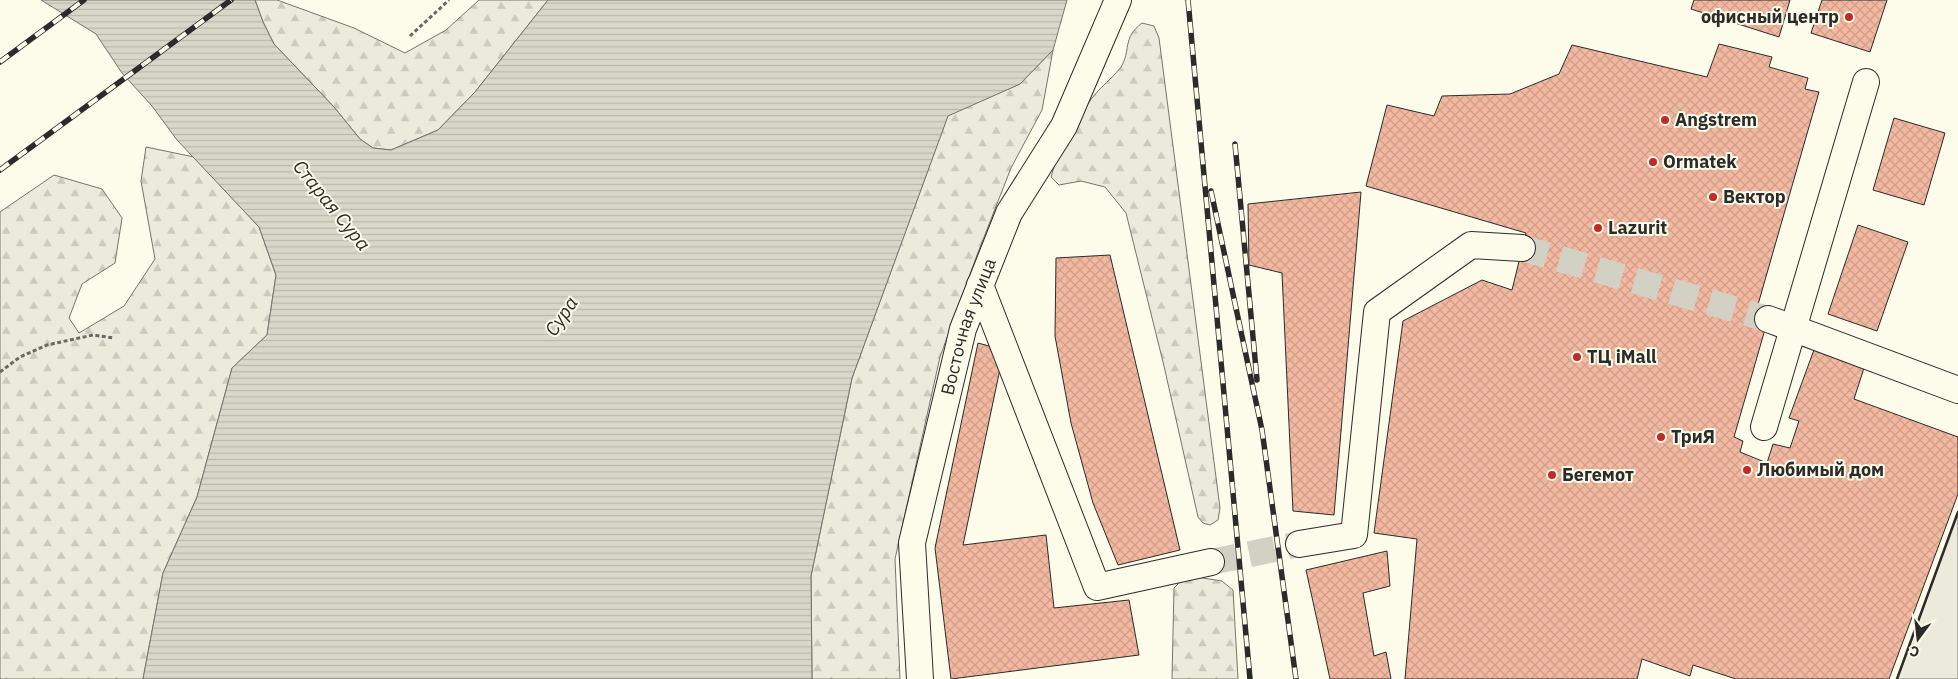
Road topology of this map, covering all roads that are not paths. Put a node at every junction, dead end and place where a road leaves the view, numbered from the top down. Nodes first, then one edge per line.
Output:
1 (1118, 0) edge
2 (1866, 82) dead end
3 (1522, 248) tunnel mouth
4 (980, 285) junction
5 (1768, 319) tunnel mouth
6 (1793, 329) junction
7 (1958, 390) edge
8 (1764, 427) dead end
9 (1300, 544) tunnel mouth
10 (1211, 562) tunnel mouth
11 (920, 679) edge

1 - 4 street, Восточная улица
2 - 6 street
3 - 9 street
4 - 10 street
4 - 11 street, Восточная улица
5 - 6 street
6 - 7 street
6 - 8 street

